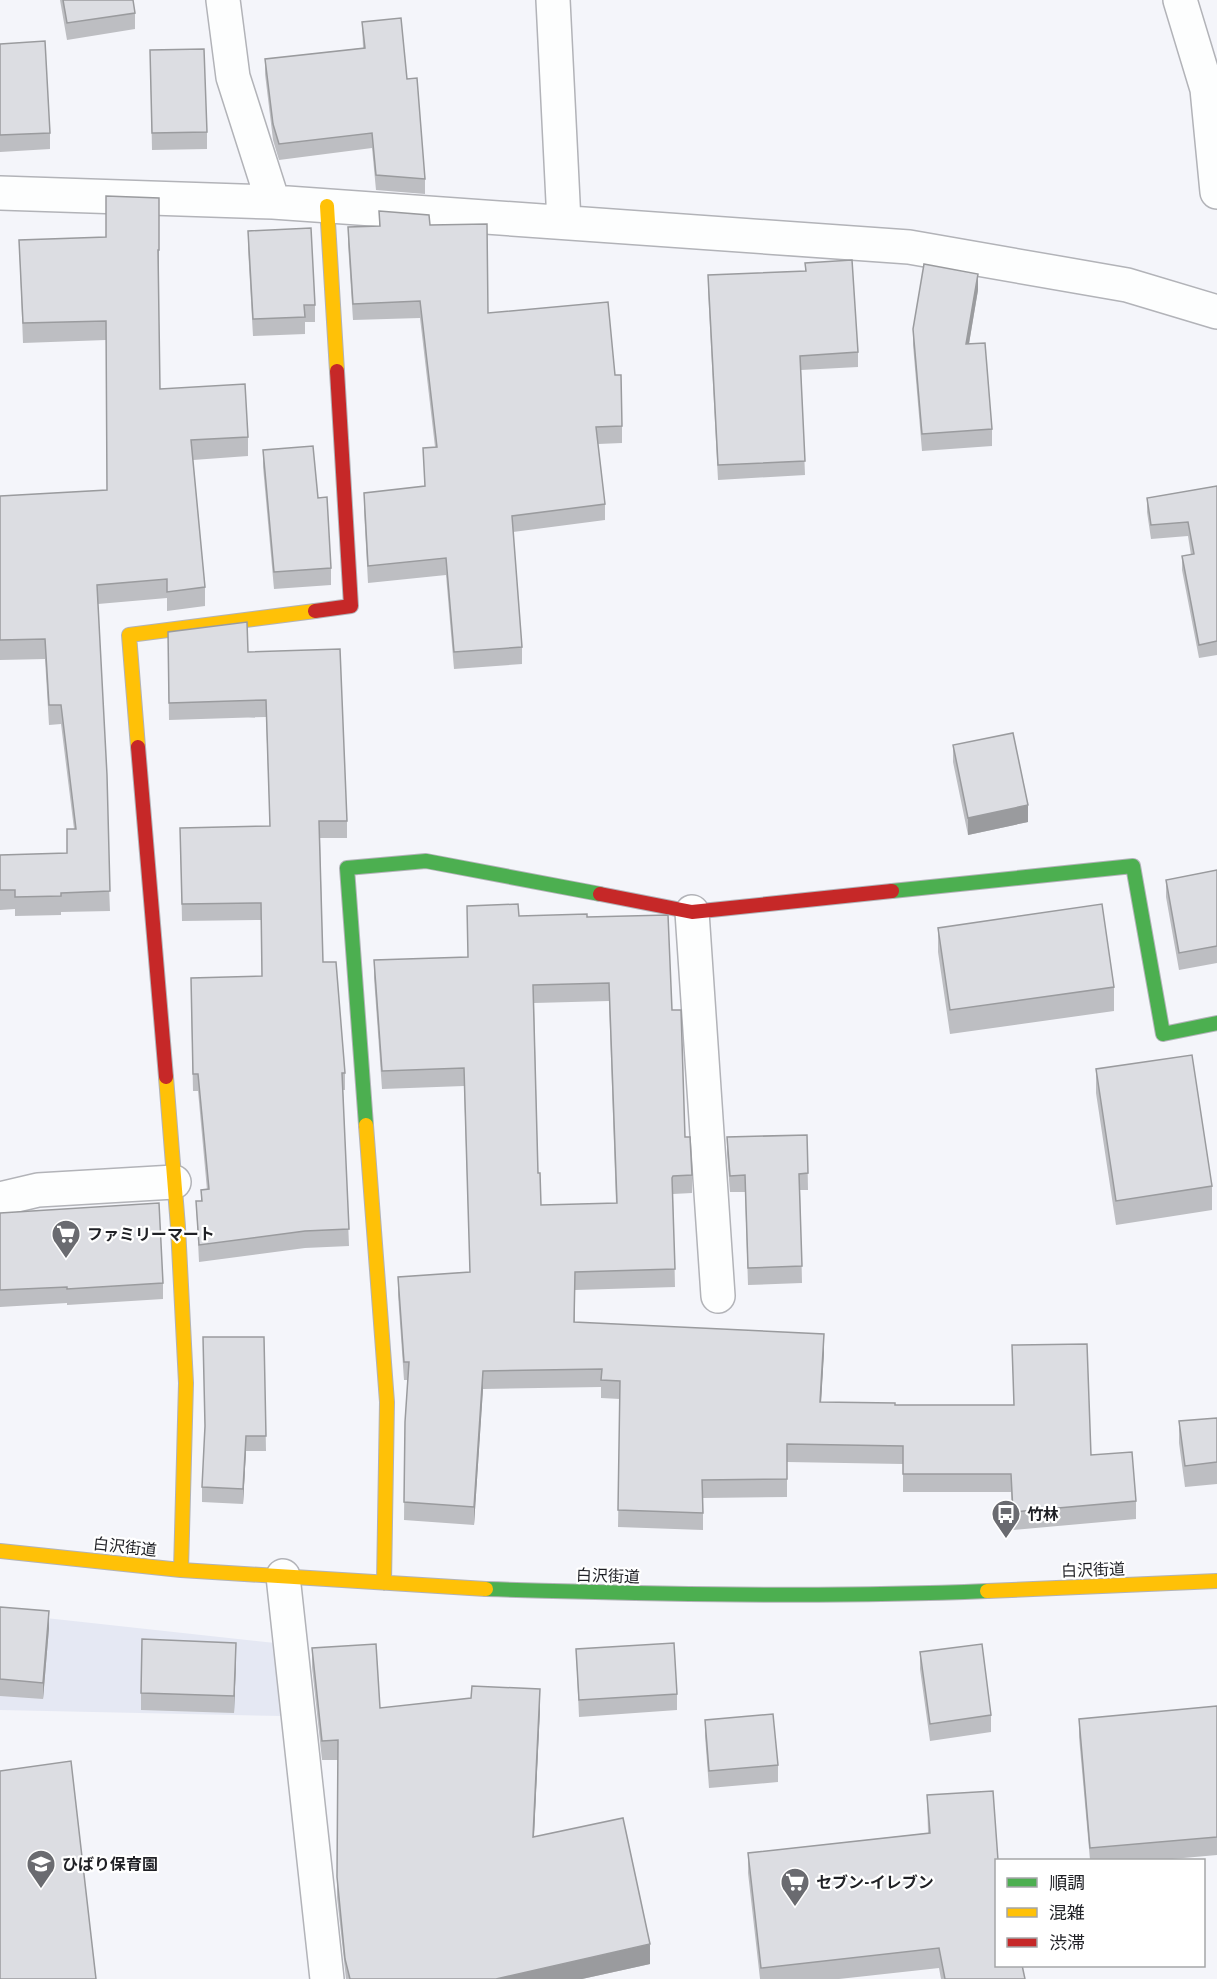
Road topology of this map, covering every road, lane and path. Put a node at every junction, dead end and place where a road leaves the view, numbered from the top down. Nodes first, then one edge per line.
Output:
1 (223, 0) edge
2 (554, 0) edge
3 (1180, 0) edge
4 (1217, 192) edge
5 (0, 193) edge
6 (273, 202) junction
7 (327, 206) junction
8 (564, 222) junction
9 (1217, 312) edge
10 (692, 912) junction
11 (1217, 1023) edge
12 (174, 1182) junction
13 (0, 1199) edge
14 (718, 1296) dead end
15 (0, 1551) edge
16 (181, 1570) junction
17 (283, 1576) junction
18 (1217, 1581) edge
19 (384, 1583) junction
20 (327, 1979) edge

1 - 6 street
2 - 8 street
3 - 4 street
5 - 6 street
6 - 7 street
7 - 8 street
7 - 12 street
8 - 9 street
10 - 11 street
10 - 14 street
10 - 19 street
12 - 13 street
12 - 16 street
15 - 16 street, 白沢街道
16 - 17 street, 白沢街道
17 - 19 street, 白沢街道
17 - 20 street
18 - 19 street, 白沢街道

